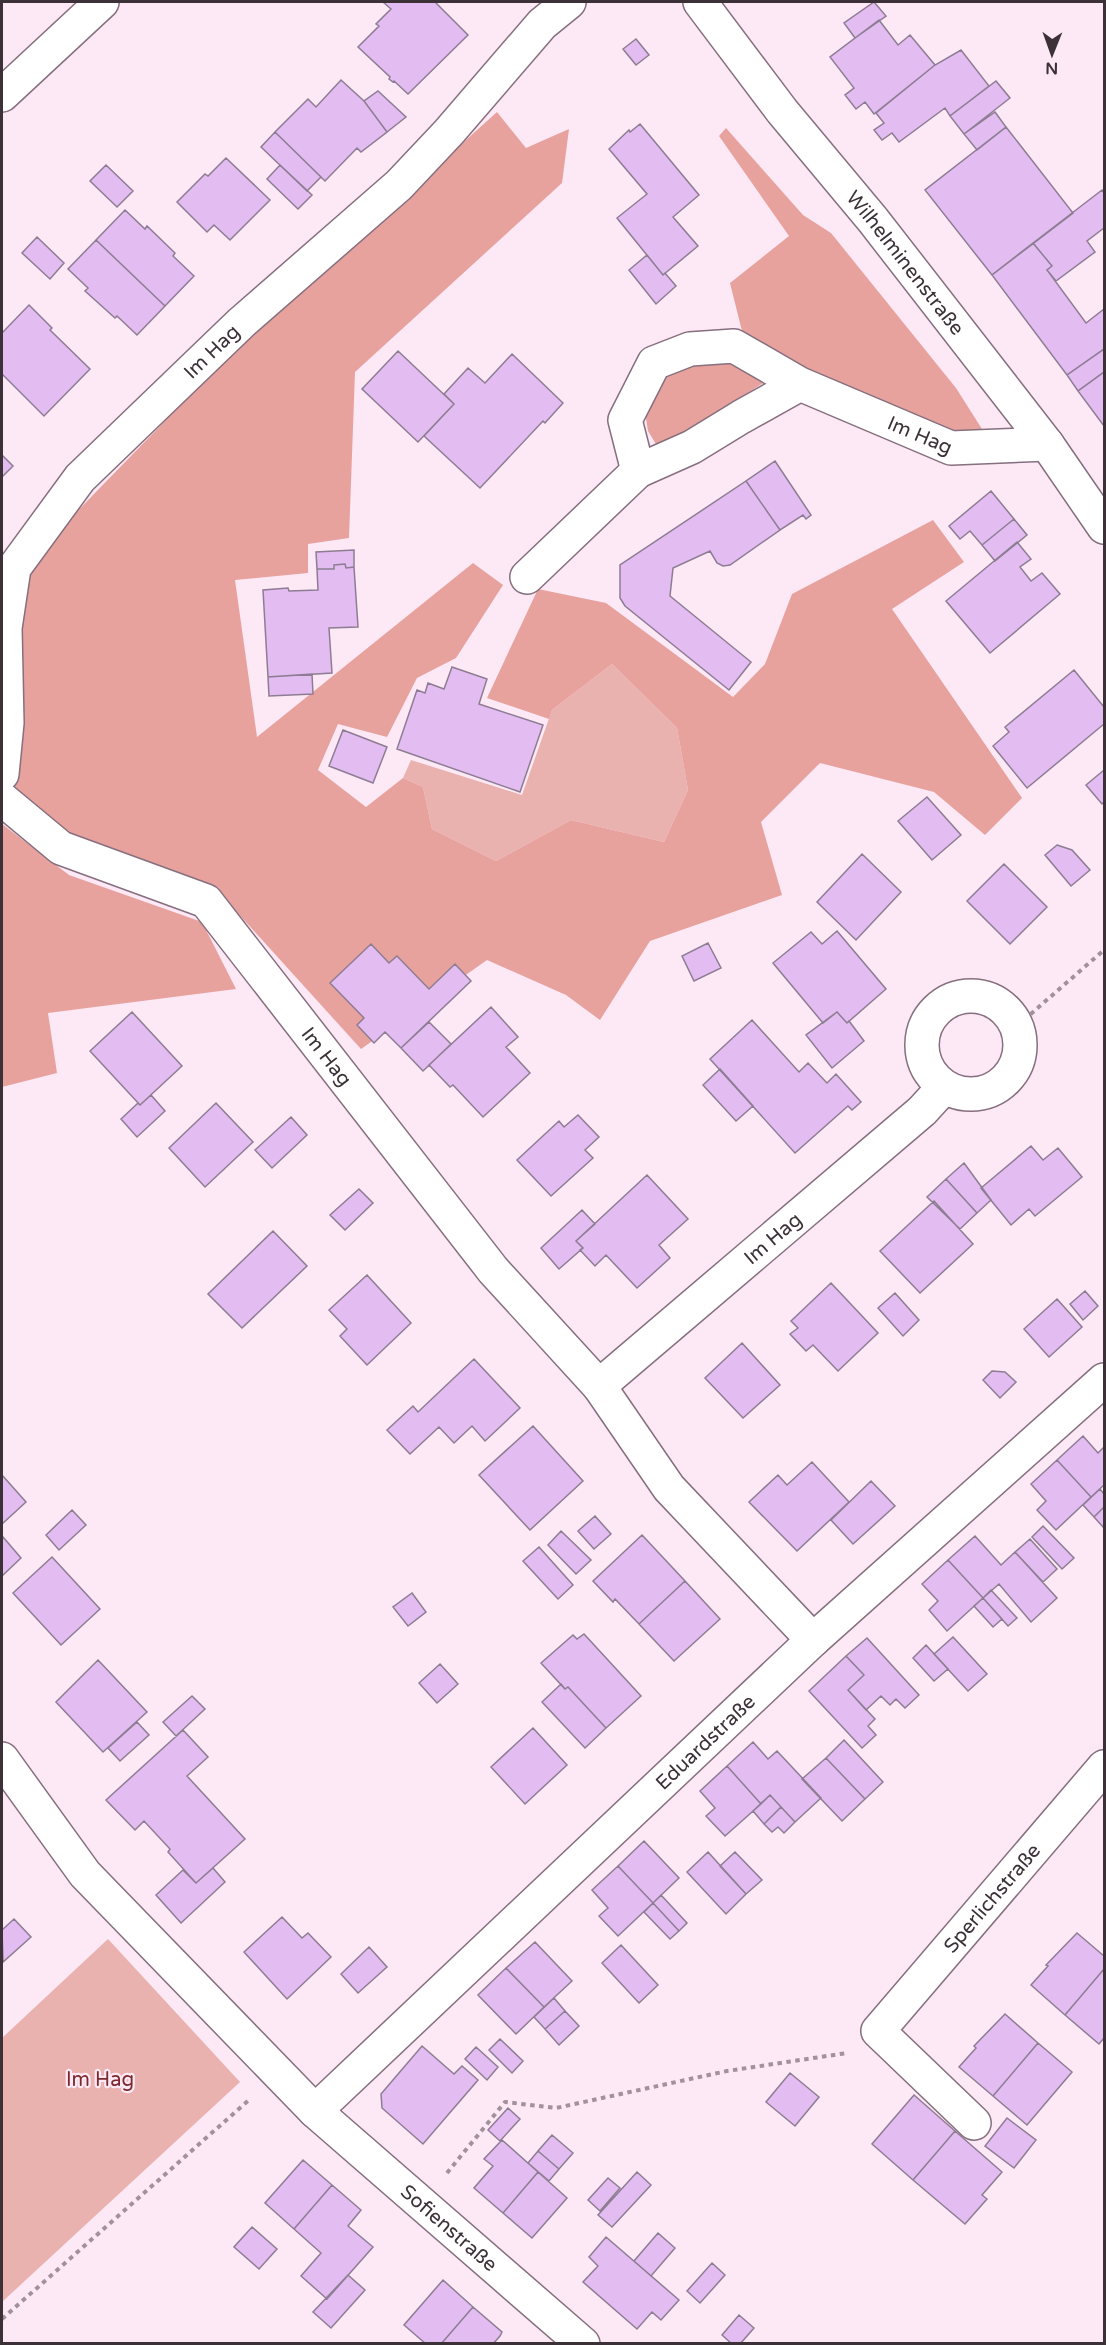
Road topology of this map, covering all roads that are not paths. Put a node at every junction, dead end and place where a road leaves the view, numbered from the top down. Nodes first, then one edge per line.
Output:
1 (102, 2) edge
2 (569, 2) edge
3 (700, 2) edge
4 (2, 95) edge
5 (800, 384) junction
6 (1047, 444) junction
7 (638, 471) junction
8 (1104, 527) edge
9 (527, 577) dead end
10 (2, 774) edge
11 (2, 800) edge
12 (944, 1087) junction
13 (1104, 1380) edge
14 (599, 1386) junction
15 (813, 1640) junction
16 (2, 1759) edge
17 (1104, 1767) edge
18 (315, 2111) junction
19 (974, 2123) dead end
20 (583, 2343) edge

1 - 4 street
2 - 10 street, Im Hag
3 - 6 street, Wilhelminenstraße
5 - 6 street, Im Hag
5 - 7 street
5 - 7 street, Im Hag
6 - 8 street, Wilhelminenstraße
7 - 9 street
11 - 14 street, Im Hag
12 - 12 street
12 - 14 street, Im Hag
13 - 15 street, Eduardstraße
14 - 15 street, Im Hag
15 - 18 street, Eduardstraße
16 - 18 street
17 - 19 street, Sperlichstraße
18 - 20 street, Sofienstraße

